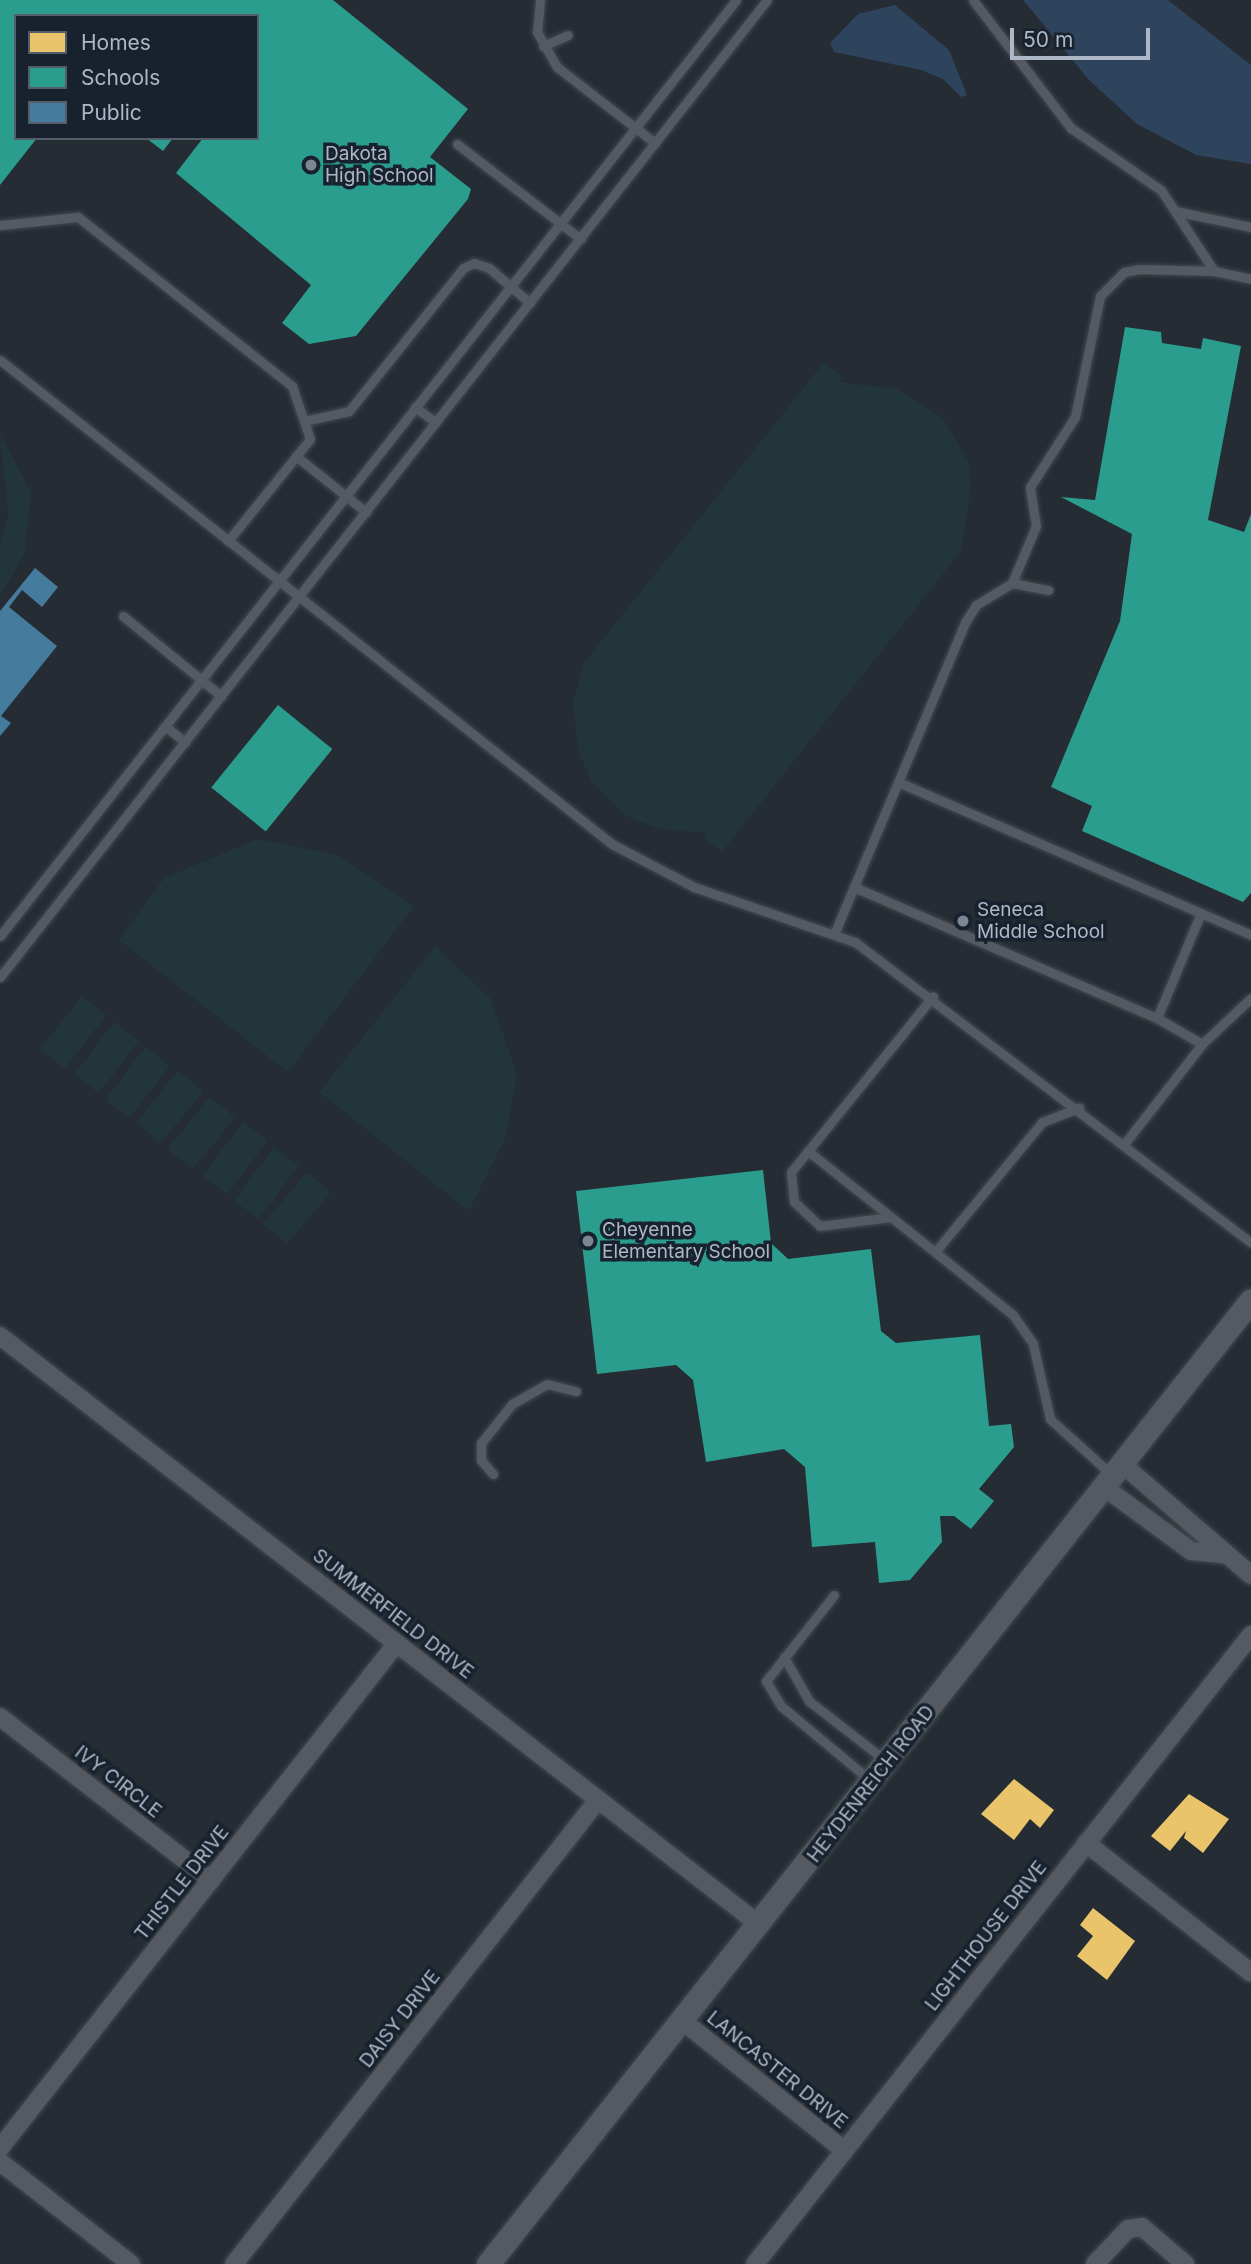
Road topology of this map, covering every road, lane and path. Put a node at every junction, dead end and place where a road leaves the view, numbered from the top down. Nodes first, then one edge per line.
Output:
1 (540, 0) edge
2 (736, 0) edge
3 (767, 0) edge
4 (973, 0) edge
5 (568, 35) dead end
6 (543, 46) junction
7 (635, 129) junction
8 (656, 143) junction
9 (457, 144) dead end
10 (1175, 211) junction
11 (560, 223) junction
12 (0, 225) edge
13 (1251, 227) edge
14 (580, 239) junction
15 (1214, 271) junction
16 (1251, 279) edge
17 (510, 287) junction
18 (530, 303) junction
19 (0, 360) edge
20 (415, 407) junction
21 (304, 421) junction
22 (436, 424) junction
23 (296, 456) junction
24 (346, 495) junction
25 (366, 512) junction
26 (228, 541) junction
27 (279, 582) junction
28 (1012, 583) junction
29 (1048, 590) dead end
30 (299, 598) junction
31 (123, 616) dead end
32 (201, 680) junction
33 (221, 696) junction
34 (164, 726) junction
35 (185, 742) junction
36 (898, 782) junction
37 (854, 887) junction
38 (1201, 913) junction
39 (835, 932) junction
40 (1251, 935) edge
41 (0, 936) edge
42 (0, 977) edge
43 (933, 996) junction
44 (1251, 998) edge
45 (1157, 1018) junction
46 (1202, 1044) junction
47 (1079, 1108) junction
48 (1125, 1143) junction
49 (808, 1151) junction
50 (891, 1217) junction
51 (1251, 1243) edge
52 (935, 1252) junction
53 (1251, 1300) edge
54 (0, 1336) edge
55 (576, 1391) dead end
56 (493, 1474) dead end
57 (1113, 1476) junction
58 (1221, 1555) junction
59 (1251, 1575) edge
60 (834, 1595) dead end
61 (1251, 1635) edge
62 (397, 1643) junction
63 (784, 1657) junction
64 (0, 1717) edge
65 (888, 1763) junction
66 (872, 1782) junction
67 (598, 1800) junction
68 (1086, 1843) junction
69 (211, 1880) junction
70 (760, 1925) junction
71 (1251, 1973) edge
72 (684, 2022) junction
73 (0, 2148) edge
74 (844, 2150) junction
75 (0, 2162) edge
76 (131, 2264) edge
77 (234, 2264) edge
78 (488, 2264) edge
79 (755, 2264) edge
80 (1095, 2264) edge
81 (1185, 2264) edge

1 - 6 lane
2 - 7 lane
3 - 8 lane
4 - 10 lane
5 - 6 lane
6 - 7 lane
7 - 8 lane
7 - 11 lane
8 - 14 lane
9 - 11 lane
10 - 13 lane
10 - 15 lane
11 - 14 lane
11 - 17 lane
12 - 21 lane
14 - 18 lane
15 - 16 lane
15 - 28 lane
17 - 18 lane
17 - 20 lane
17 - 21 lane
18 - 22 lane
19 - 26 lane
20 - 22 lane
20 - 24 lane
21 - 23 lane
22 - 25 lane
23 - 24 lane
23 - 26 lane
24 - 25 lane
24 - 27 lane
25 - 30 lane
26 - 27 lane
27 - 30 lane
27 - 32 lane
28 - 29 lane
28 - 36 lane
30 - 33 lane
30 - 39 lane
31 - 32 lane
32 - 33 lane
32 - 34 lane
33 - 35 lane
34 - 35 lane
34 - 41 lane
35 - 42 lane
36 - 37 lane
36 - 38 lane
37 - 39 lane
37 - 45 lane
38 - 40 lane
38 - 45 lane
39 - 43 lane
43 - 47 lane
43 - 49 lane
44 - 46 lane
45 - 46 lane
46 - 48 lane
47 - 48 lane
47 - 52 lane
48 - 51 lane
49 - 50 lane
49 - 50 lane
50 - 52 lane
52 - 57 lane
53 - 57 street, HEYDENREICH ROAD
54 - 62 street, SUMMERFIELD DRIVE
55 - 56 lane
57 - 58 street
57 - 58 street
57 - 65 street, HEYDENREICH ROAD
58 - 59 street
60 - 63 lane
61 - 68 street, LIGHTHOUSE DRIVE
62 - 67 street, SUMMERFIELD DRIVE
62 - 69 street, THISTLE DRIVE
63 - 65 lane
63 - 66 lane
64 - 69 street, IVY CIRCLE
65 - 66 street, HEYDENREICH ROAD
66 - 70 street, HEYDENREICH ROAD
67 - 70 street, SUMMERFIELD DRIVE
67 - 77 street, DAISY DRIVE
68 - 71 street
68 - 74 street, LIGHTHOUSE DRIVE
69 - 73 street, THISTLE DRIVE
70 - 72 street, HEYDENREICH ROAD
72 - 74 street, LANCASTER DRIVE
72 - 78 street, HEYDENREICH ROAD
74 - 79 street, LIGHTHOUSE DRIVE
75 - 76 street
80 - 81 street

